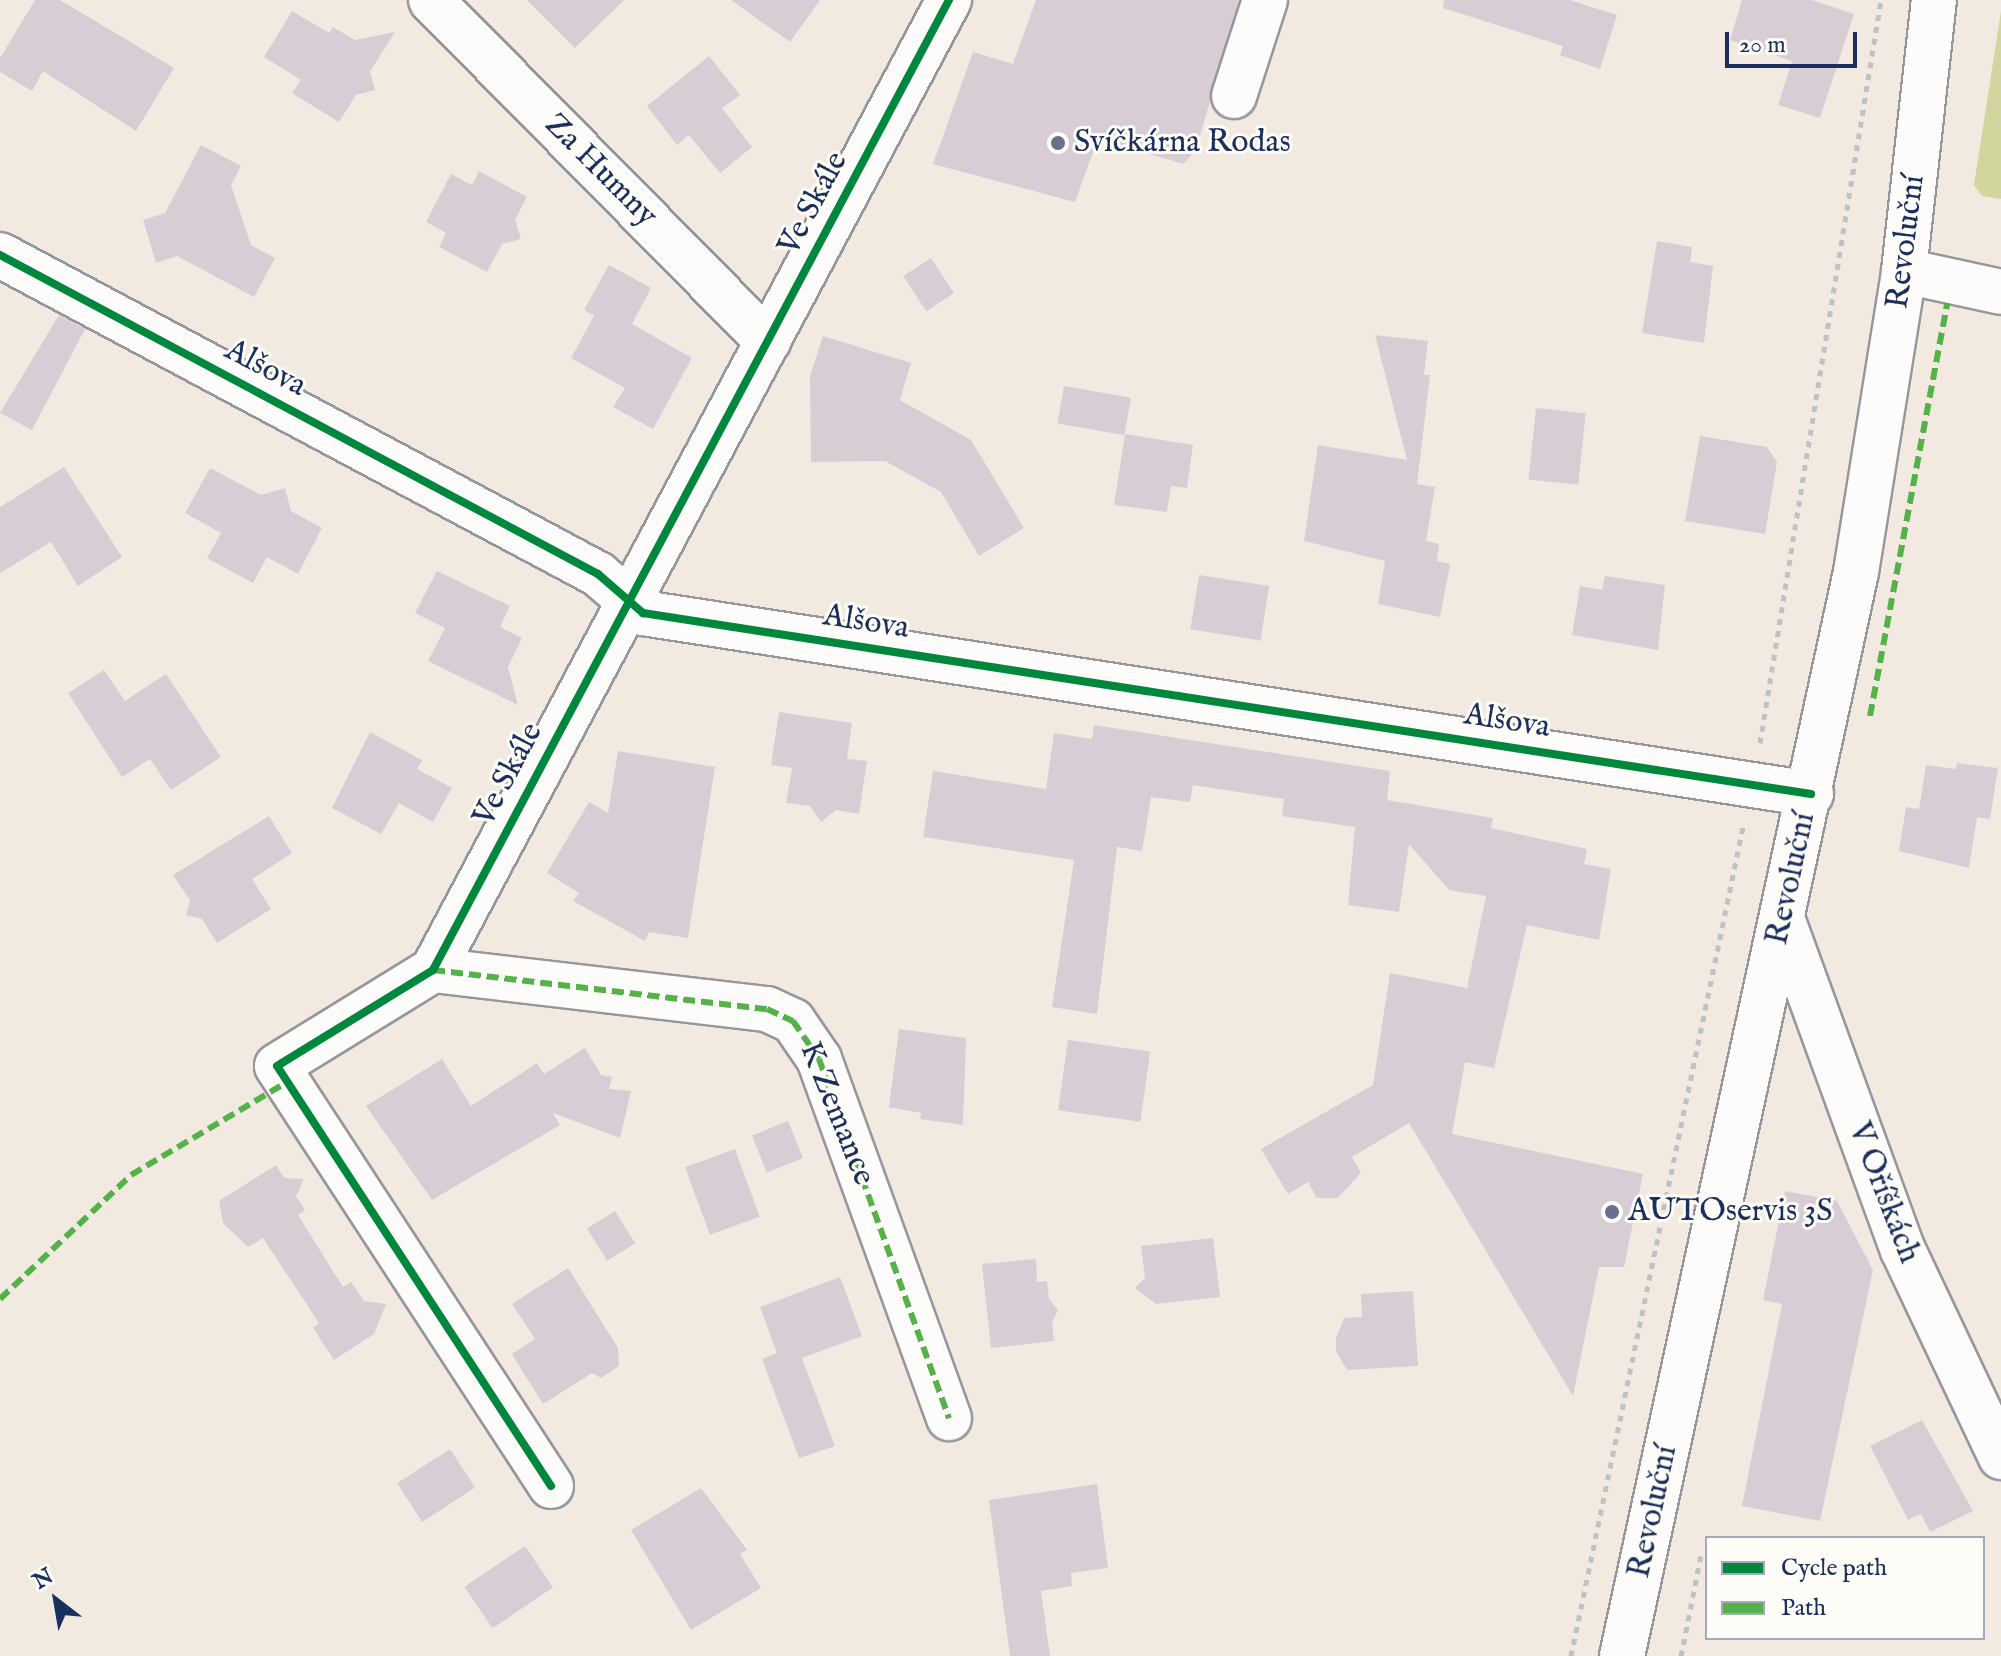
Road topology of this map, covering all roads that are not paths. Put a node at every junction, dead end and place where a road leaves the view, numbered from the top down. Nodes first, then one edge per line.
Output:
1 (431, 0) edge
2 (949, 0) edge
3 (1265, 0) edge
4 (1934, 0) edge
5 (1234, 96) dead end
6 (0, 255) edge
7 (1904, 271) junction
8 (2001, 292) edge
9 (768, 342) junction
10 (628, 600) junction
11 (1811, 794) junction
12 (1783, 921) junction
13 (433, 970) junction
14 (949, 1418) dead end
15 (2001, 1457) edge
16 (551, 1486) dead end
17 (1622, 1656) edge

1 - 9 street, Za Humny
2 - 9 street, Ve Skále
3 - 5 street
4 - 7 street, Revoluční
6 - 10 street, Alšova
7 - 8 street
7 - 11 street, Revoluční
9 - 10 street, Ve Skále
10 - 11 street, Alšova
10 - 13 street, Ve Skále
11 - 12 street, Revoluční
12 - 15 street, V Oříškách
12 - 17 street, Revoluční
13 - 14 street, K Zemance
13 - 16 street

